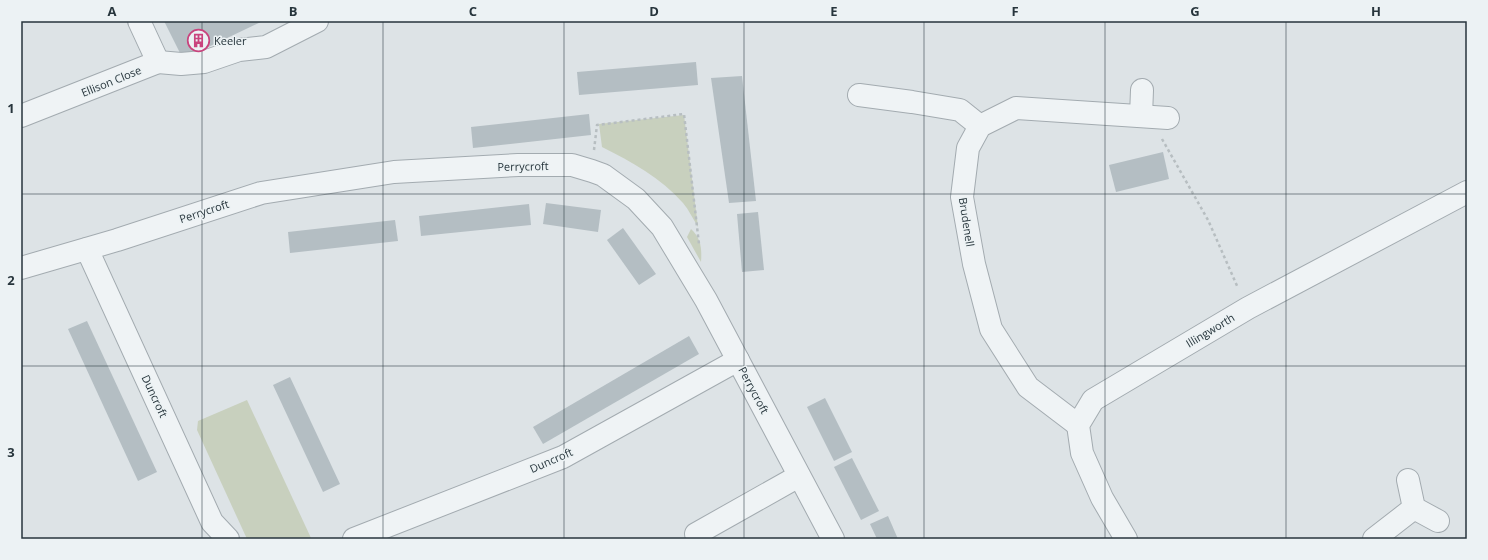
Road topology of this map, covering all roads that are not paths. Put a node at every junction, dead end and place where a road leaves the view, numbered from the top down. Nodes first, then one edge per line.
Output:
1 (139, 21) edge
2 (317, 21) edge
3 (158, 62) junction
4 (1142, 90) dead end
5 (859, 95) dead end
6 (21, 116) edge
7 (980, 126) junction
8 (1467, 192) edge
9 (87, 249) junction
10 (21, 268) edge
11 (738, 360) junction
12 (1078, 425) junction
13 (799, 476) junction
14 (1408, 480) dead end
15 (1414, 508) junction
16 (1438, 521) dead end
17 (696, 534) dead end
18 (228, 539) edge
19 (354, 539) edge
20 (832, 539) edge
21 (1126, 539) edge
22 (1374, 539) edge

1 - 3 street
2 - 3 street
3 - 6 street, Ellison Close
4 - 7 street
5 - 7 street
7 - 12 street, Brudenell
8 - 12 street, Illingworth
9 - 10 street, Perrycroft
9 - 11 street, Perrycroft
9 - 18 street, Duncroft
11 - 13 street, Perrycroft
11 - 19 street, Duncroft
12 - 21 street
13 - 17 street
13 - 20 street, Perrycroft
14 - 15 street
15 - 16 street
15 - 22 street

